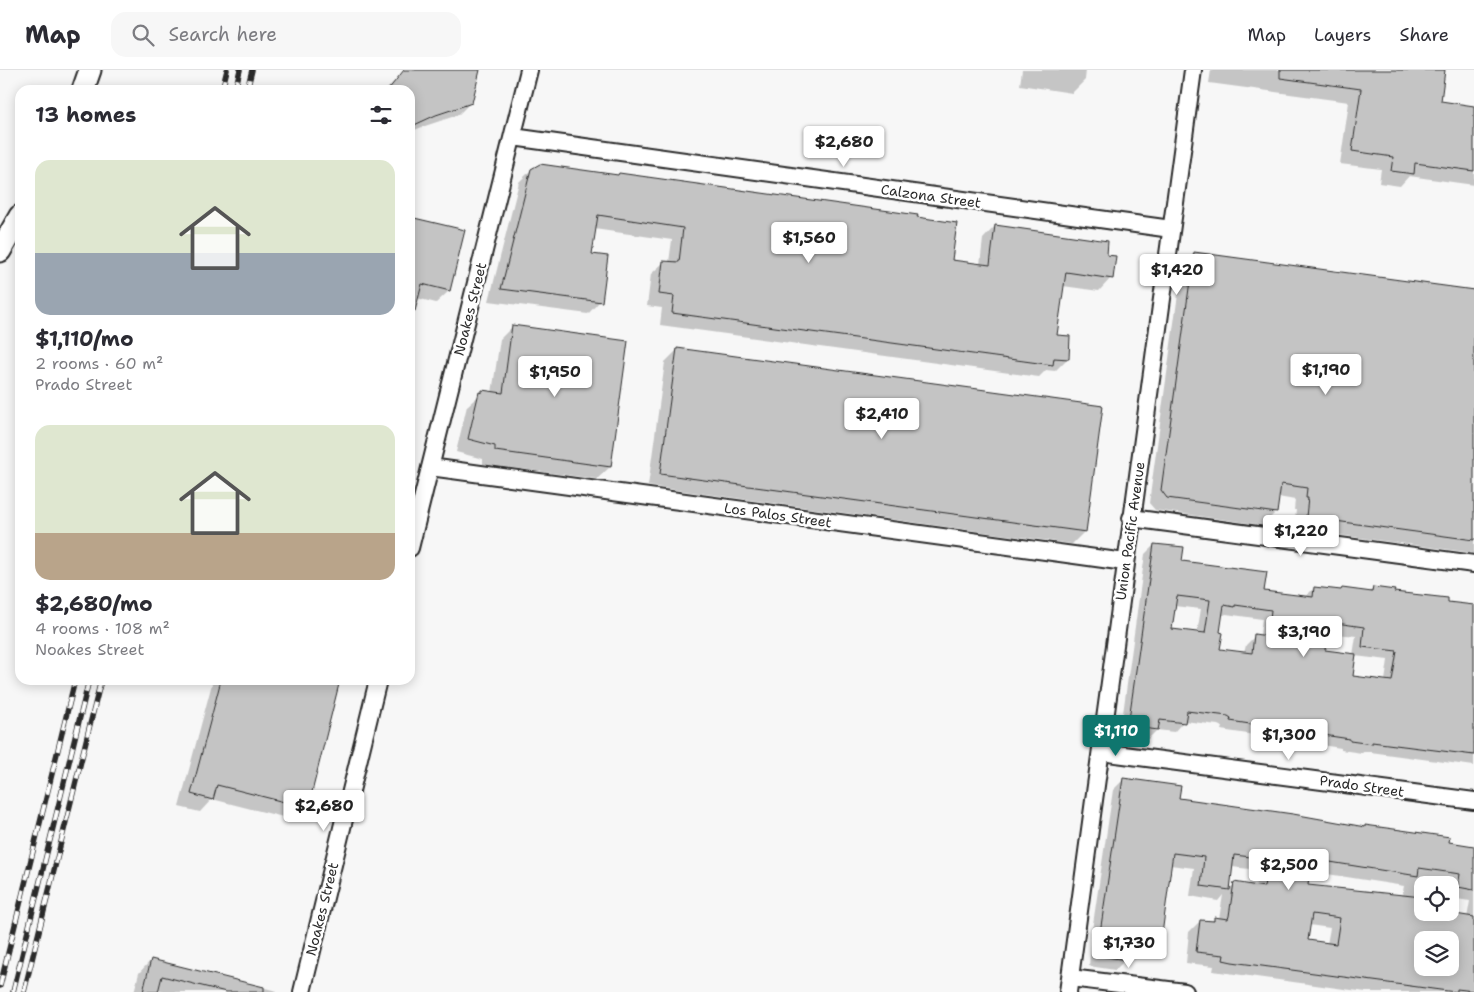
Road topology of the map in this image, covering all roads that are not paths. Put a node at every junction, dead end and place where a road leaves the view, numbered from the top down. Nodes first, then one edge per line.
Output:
1 (90, 70) edge
2 (529, 70) edge
3 (1194, 70) edge
4 (85, 85) edge
5 (513, 138) junction
6 (15, 225) edge
7 (1171, 229) junction
8 (0, 251) edge
9 (430, 467) junction
10 (1131, 518) junction
11 (415, 528) edge
12 (1125, 562) junction
13 (1474, 564) edge
14 (377, 685) edge
15 (1101, 752) junction
16 (1474, 801) edge
17 (1069, 985) edge
18 (302, 992) edge
19 (1185, 992) edge

1 - 4 main road
2 - 5 street, Noakes Street
3 - 7 street, Union Pacific Avenue
5 - 7 street, Calzona Street
5 - 9 street, Noakes Street
6 - 8 main road
7 - 10 street, Union Pacific Avenue
9 - 11 street, Noakes Street
9 - 12 street, Los Palos Street
10 - 12 street, Union Pacific Avenue
10 - 13 street
12 - 15 street, Union Pacific Avenue
14 - 18 street, Noakes Street
15 - 16 street, Prado Street
15 - 17 street, Union Pacific Avenue
17 - 19 street

